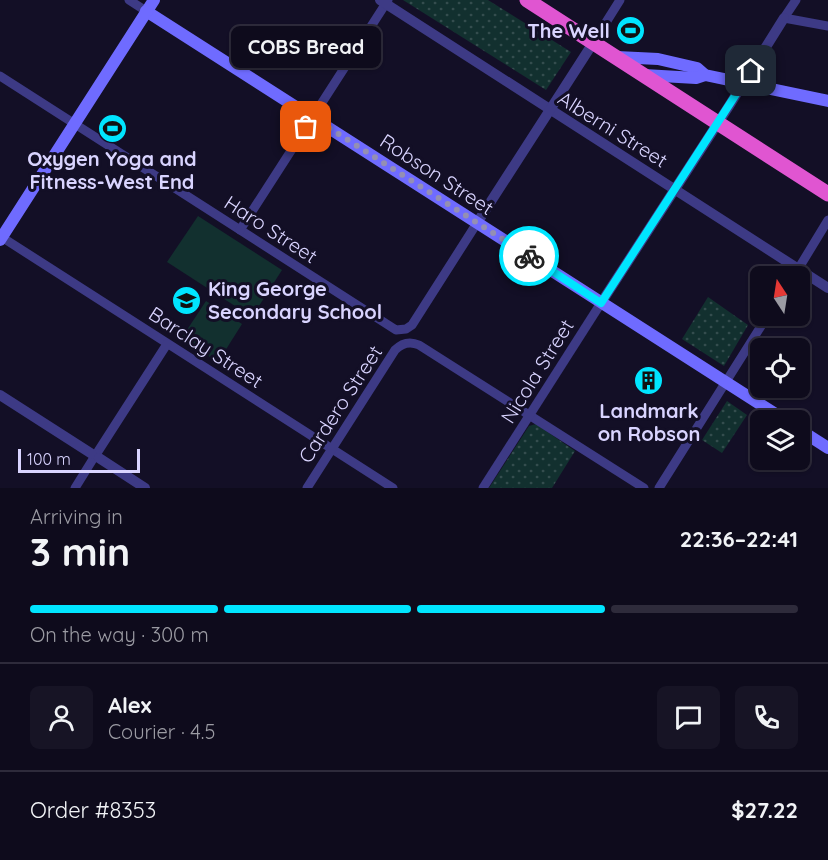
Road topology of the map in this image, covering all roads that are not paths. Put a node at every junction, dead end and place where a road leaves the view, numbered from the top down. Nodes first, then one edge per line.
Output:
1 (129, 0) edge
2 (154, 0) edge
3 (527, 0) edge
4 (620, 0) edge
5 (795, 0) edge
6 (384, 1) edge
7 (146, 11) junction
8 (784, 18) junction
9 (828, 26) edge
10 (593, 43) junction
11 (616, 57) junction
12 (642, 75) junction
13 (705, 75) junction
14 (0, 76) edge
15 (743, 83) junction
16 (828, 101) edge
17 (549, 110) junction
18 (312, 117) junction
19 (717, 123) junction
20 (74, 124) junction
21 (675, 189) junction
22 (828, 194) edge
23 (828, 220) edge
24 (477, 223) junction
25 (240, 230) junction
26 (1, 238) edge
27 (787, 266) edge
28 (800, 266) edge
29 (810, 279) edge
30 (828, 288) edge
31 (601, 303) junction
32 (761, 326) edge
33 (403, 330) joint
34 (167, 344) junction
35 (726, 382) junction
36 (0, 395) edge
37 (769, 410) edge
38 (529, 416) junction
39 (810, 436) edge
40 (828, 448) edge
41 (333, 449) junction
42 (95, 456) junction
43 (75, 488) edge
44 (145, 488) edge
45 (307, 488) edge
46 (393, 488) edge
47 (483, 488) edge
48 (644, 488) edge
49 (658, 488) edge

1 - 7 street, Robson Street
2 - 7 main road
3 - 10 highway
4 - 10 street, Cardero Street
5 - 8 street, Nicola Street
6 - 17 street, Alberni Street
6 - 18 street
7 - 18 main road, Robson Street
7 - 20 main road
8 - 9 street
8 - 15 street, Nicola Street
10 - 11 highway
10 - 17 street, Cardero Street
11 - 12 highway
11 - 13 main road
12 - 13 main road
12 - 19 highway
13 - 15 main road
14 - 20 street, Haro Street
15 - 16 main road
15 - 19 street, Nicola Street
17 - 21 street, Alberni Street
17 - 24 street, Cardero Street
18 - 24 main road, Robson Street
18 - 25 street
19 - 21 street, Nicola Street
19 - 22 highway
20 - 25 street, Haro Street
20 - 26 main road
21 - 27 street, Alberni Street
21 - 31 street, Nicola Street
23 - 28 street
24 - 31 main road, Robson Street
24 - 33 street, Cardero Street
25 - 33 street, Haro Street
26 - 34 street, Barclay Street
29 - 30 street, Alberni Street
31 - 35 main road, Robson Street
31 - 38 street, Nicola Street
32 - 35 street
34 - 41 street, Barclay Street
34 - 42 street
35 - 37 main road, Robson Street
35 - 49 street
36 - 42 street
38 - 41 street, Cardero Street
38 - 47 street, Nicola Street
38 - 48 street
39 - 40 main road
41 - 45 street, Cardero Street
41 - 46 street, Barclay Street
42 - 43 street
42 - 44 street

